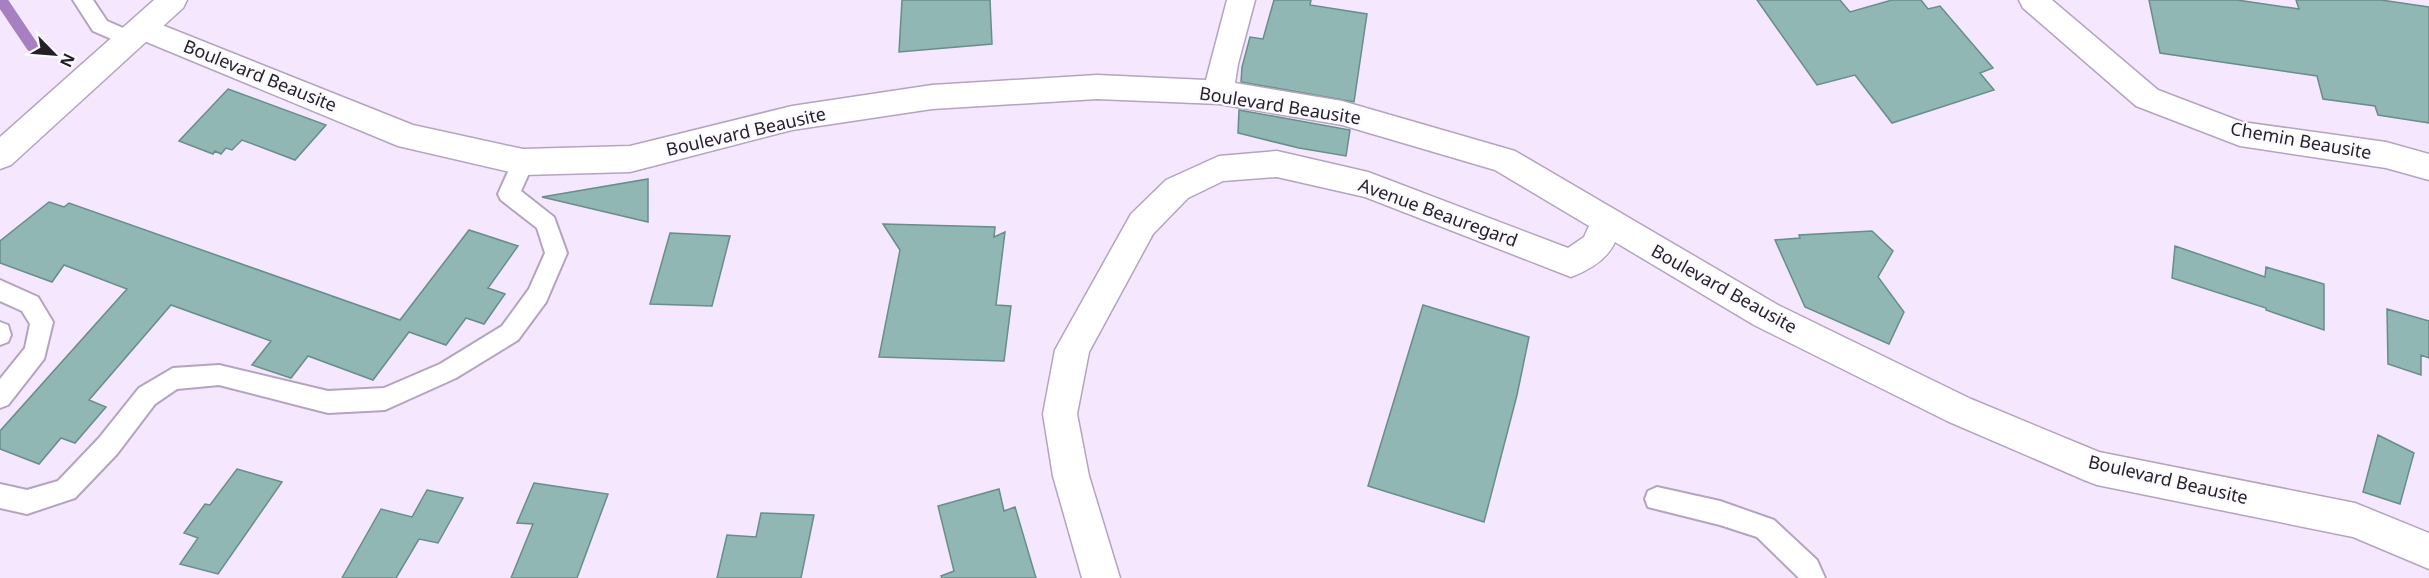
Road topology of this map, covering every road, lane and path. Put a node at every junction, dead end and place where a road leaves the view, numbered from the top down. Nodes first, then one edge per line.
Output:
1 (83, 0) edge
2 (173, 0) edge
3 (1241, 0) edge
4 (2033, 0) edge
5 (136, 34) junction
6 (1219, 92) junction
7 (0, 156) edge
8 (523, 162) junction
9 (2429, 167) edge
10 (1606, 223) junction
11 (0, 290) edge
12 (0, 397) edge
13 (0, 496) edge
14 (1657, 500) dead end
15 (2429, 550) edge
16 (1101, 578) edge
17 (1812, 578) edge

1 - 5 lane
2 - 5 street
3 - 6 street
4 - 9 street, Chemin Beausite
5 - 7 street
5 - 8 street, Boulevard Beausite
6 - 8 street, Boulevard Beausite
6 - 10 street, Boulevard Beausite
8 - 13 lane
10 - 15 street, Boulevard Beausite
10 - 16 street, Avenue Beauregard
11 - 12 lane
14 - 17 lane

